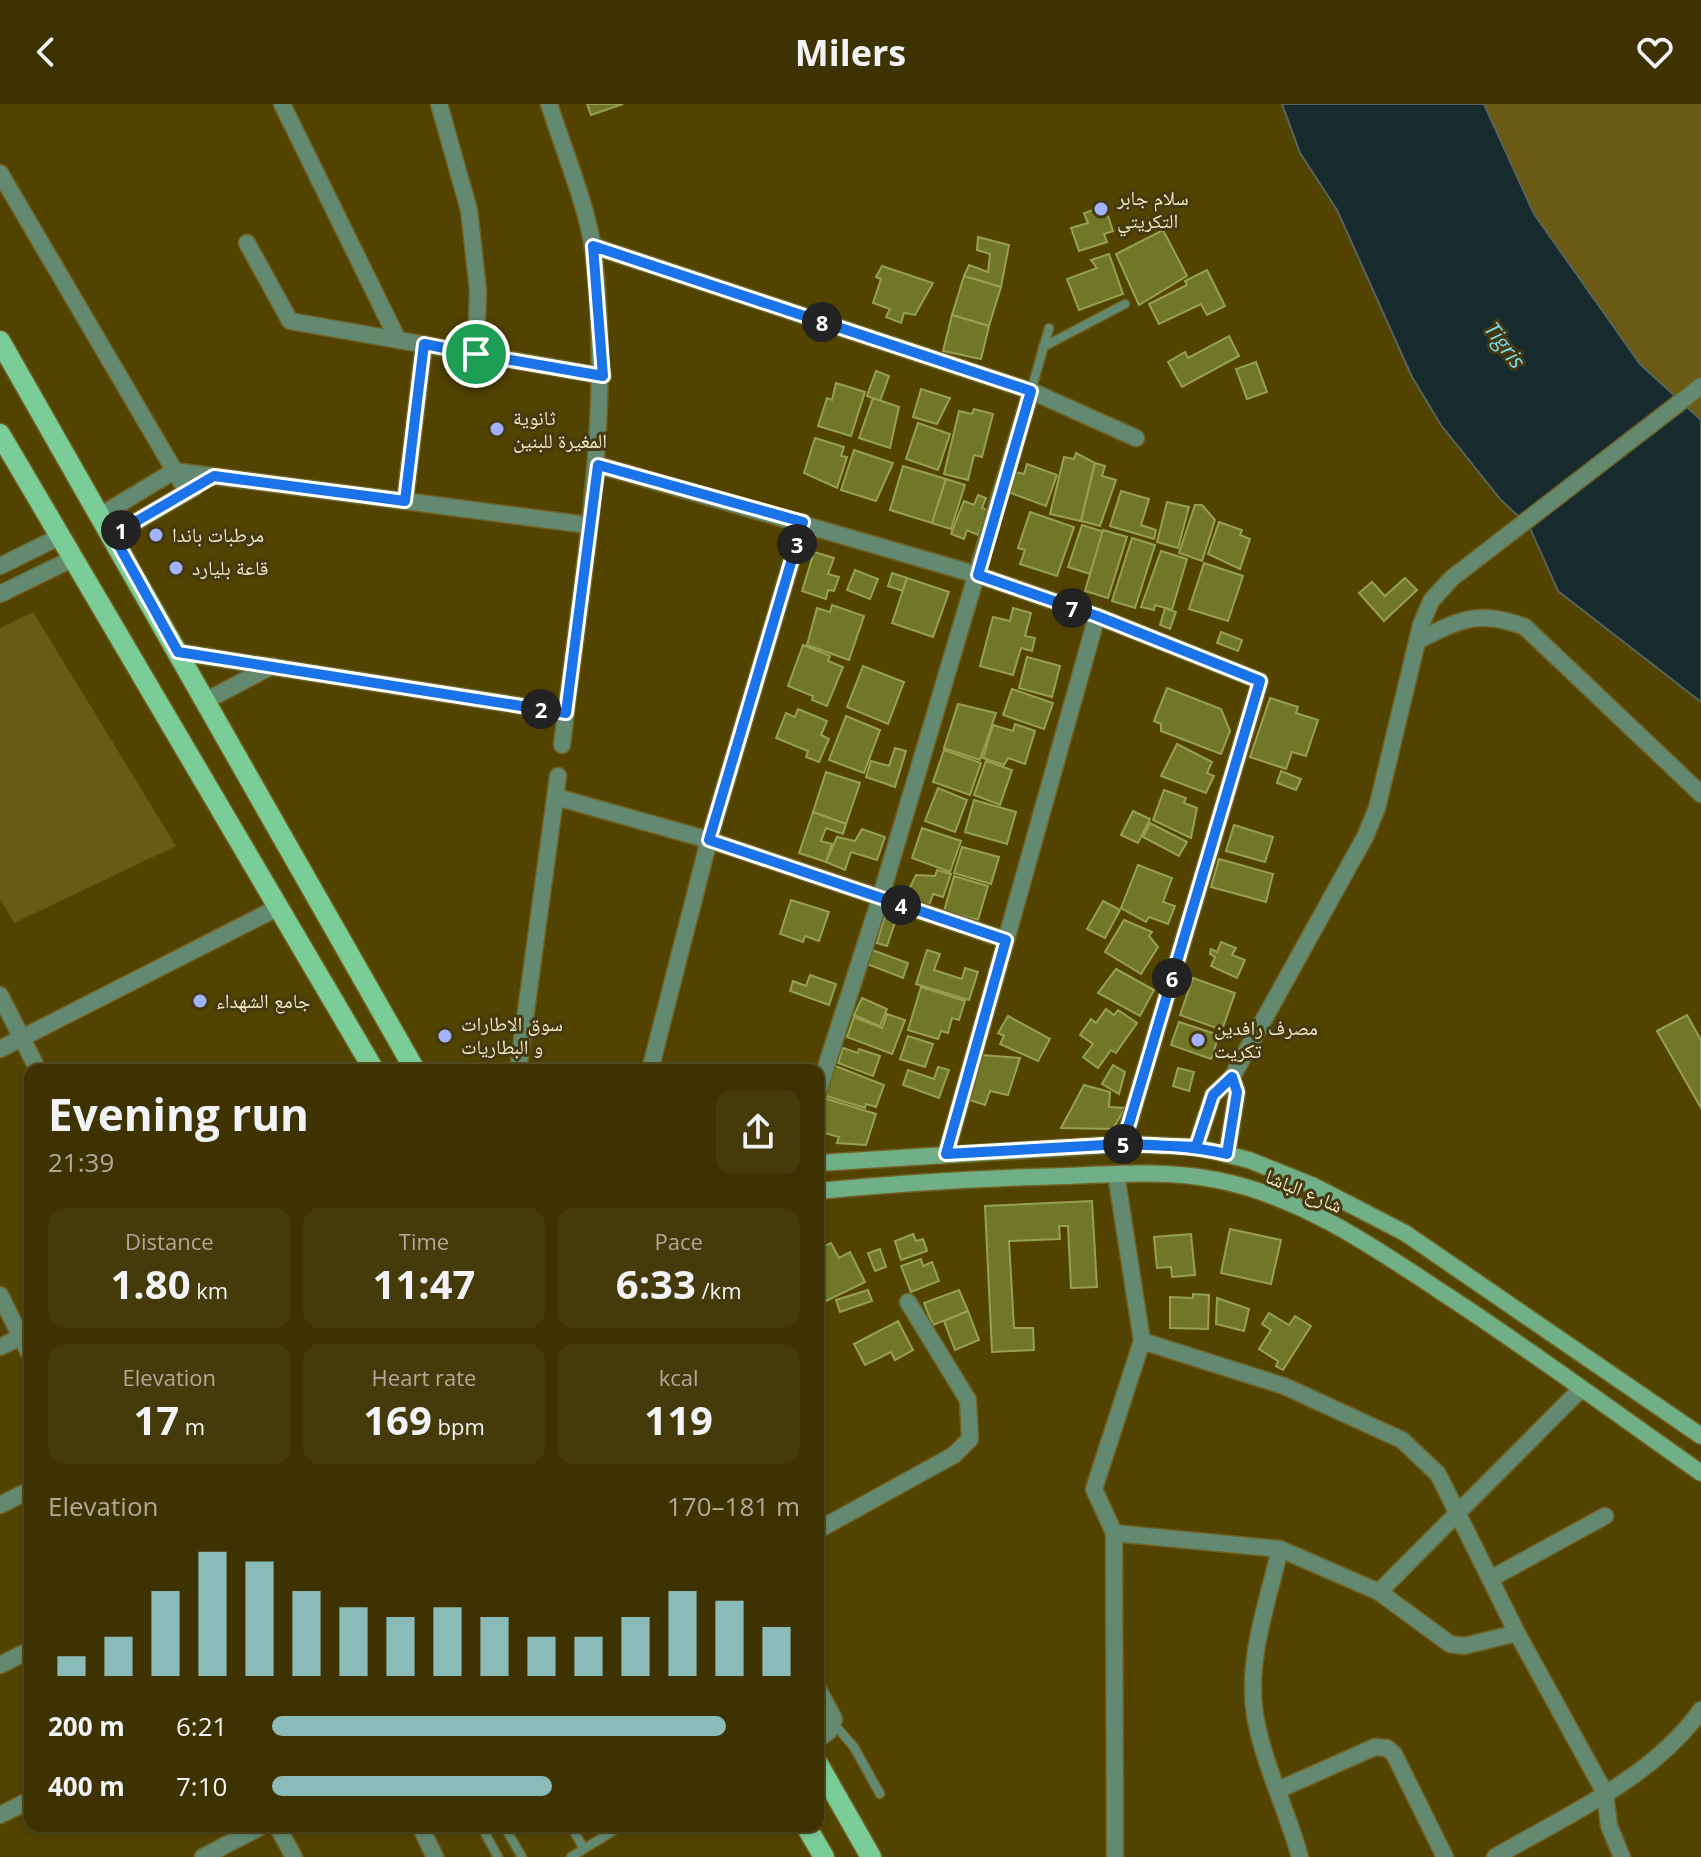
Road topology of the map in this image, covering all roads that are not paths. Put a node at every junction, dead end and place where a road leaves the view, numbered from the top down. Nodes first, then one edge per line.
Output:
1 (282, 104) edge
2 (439, 104) edge
3 (549, 104) edge
4 (0, 173) edge
5 (247, 243) dead end
6 (593, 246) junction
7 (1125, 304) dead end
8 (1049, 328) dead end
9 (398, 340) junction
10 (0, 341) edge
11 (424, 344) junction
12 (1043, 347) junction
13 (476, 354) junction
14 (603, 376) junction
15 (1701, 386) edge
16 (1031, 391) junction
17 (0, 434) edge
18 (1136, 438) dead end
19 (598, 465) junction
20 (174, 471) junction
21 (214, 476) junction
22 (187, 492) junction
23 (405, 501) junction
24 (101, 515) junction
25 (803, 522) junction
26 (588, 525) junction
27 (113, 535) junction
28 (59, 537) junction
29 (74, 558) junction
30 (0, 566) edge
31 (978, 575) junction
32 (0, 594) edge
33 (1097, 616) junction
34 (1417, 641) junction
35 (178, 652) junction
36 (272, 666) junction
37 (207, 700) junction
38 (566, 713) junction
39 (562, 745) dead end
40 (558, 776) dead end
41 (1701, 794) edge
42 (556, 797) junction
43 (709, 840) junction
44 (880, 899) junction
45 (277, 908) junction
46 (1006, 940) junction
47 (0, 995) edge
48 (23, 1039) junction
49 (0, 1049) edge
50 (35, 1064) edge
51 (370, 1064) edge
52 (412, 1064) edge
53 (519, 1064) edge
54 (652, 1064) edge
55 (824, 1073) edge
56 (1232, 1077) junction
57 (1123, 1144) junction
58 (1196, 1147) junction
59 (946, 1154) junction
60 (1227, 1154) junction
61 (824, 1163) edge
62 (1116, 1174) junction
63 (824, 1191) edge
64 (0, 1295) edge
65 (908, 1302) dead end
66 (21, 1337) junction
67 (1142, 1341) junction
68 (24, 1343) edge
69 (0, 1347) edge
70 (1581, 1389) junction
71 (1701, 1436) edge
72 (1701, 1473) edge
73 (24, 1493) edge
74 (0, 1505) edge
75 (1458, 1514) junction
76 (1605, 1516) dead end
77 (824, 1527) edge
78 (1114, 1533) junction
79 (1280, 1549) junction
80 (1490, 1579) junction
81 (1379, 1592) junction
82 (1517, 1633) junction
83 (24, 1653) edge
84 (0, 1665) edge
85 (824, 1700) edge
86 (1701, 1710) edge
87 (833, 1723) junction
88 (824, 1733) edge
89 (824, 1775) edge
90 (1278, 1790) junction
91 (1605, 1793) junction
92 (880, 1794) dead end
93 (24, 1803) edge
94 (0, 1815) edge
95 (251, 1832) edge
96 (280, 1832) edge
97 (423, 1832) edge
98 (484, 1832) edge
99 (507, 1832) edge
100 (574, 1832) edge
101 (611, 1832) edge
102 (809, 1832) edge
103 (584, 1849) junction
104 (203, 1857) edge
105 (294, 1857) edge
106 (435, 1857) edge
107 (498, 1857) edge
108 (522, 1857) edge
109 (571, 1857) edge
110 (824, 1857) edge
111 (871, 1857) edge
112 (1115, 1857) edge
113 (1300, 1857) edge
114 (1445, 1857) edge
115 (1495, 1857) edge
116 (1622, 1857) edge

1 - 9 street
2 - 13 street
3 - 6 street
4 - 20 street
5 - 9 street
6 - 14 street
6 - 16 street
7 - 12 lane
8 - 12 lane
9 - 11 street
10 - 24 main road
11 - 13 street
11 - 23 street
12 - 16 lane
13 - 14 street
14 - 19 street
15 - 34 street
16 - 18 street
16 - 31 street
17 - 28 main road
19 - 25 street
19 - 26 street
20 - 21 street
20 - 22 street
20 - 24 street
21 - 22 street
21 - 23 street
22 - 27 street
23 - 26 street
24 - 27 main road
25 - 31 street
25 - 43 street
26 - 38 street
27 - 35 main road
28 - 29 main road
28 - 30 street
29 - 32 street
29 - 45 main road
31 - 33 street
31 - 44 street
33 - 46 street
33 - 57 street
34 - 41 street
34 - 56 street
35 - 36 street
35 - 37 main road
36 - 37 street
36 - 38 street
37 - 52 main road
38 - 39 street
40 - 42 street
42 - 43 street
42 - 53 street
43 - 44 street
43 - 54 street
44 - 46 street
44 - 55 street
45 - 48 street
45 - 51 main road
46 - 59 street
47 - 48 street
48 - 49 street
48 - 50 street
56 - 58 street
56 - 60 street
57 - 58 main road
57 - 59 main road
58 - 60 main road
59 - 61 main road
60 - 71 main road
62 - 63 main road, شارع الباشا
62 - 67 street
62 - 70 main road, شارع الباشا
64 - 66 street
65 - 77 street
66 - 68 street
66 - 69 street
67 - 75 street
67 - 78 street
70 - 72 main road, شارع الباشا
70 - 75 street
73 - 74 street
75 - 80 street
75 - 81 street
76 - 80 street
78 - 79 street
78 - 112 street
79 - 81 street
79 - 90 street
80 - 82 street
81 - 82 street
82 - 91 street
83 - 84 street
85 - 87 street
86 - 91 street
87 - 88 street
87 - 92 lane
89 - 111 main road
90 - 113 street
90 - 114 street
91 - 115 street
91 - 116 street
93 - 94 street
95 - 104 street
96 - 105 street
97 - 106 street
98 - 107 lane
99 - 108 lane
100 - 103 lane
101 - 103 lane
102 - 110 main road
103 - 109 lane

